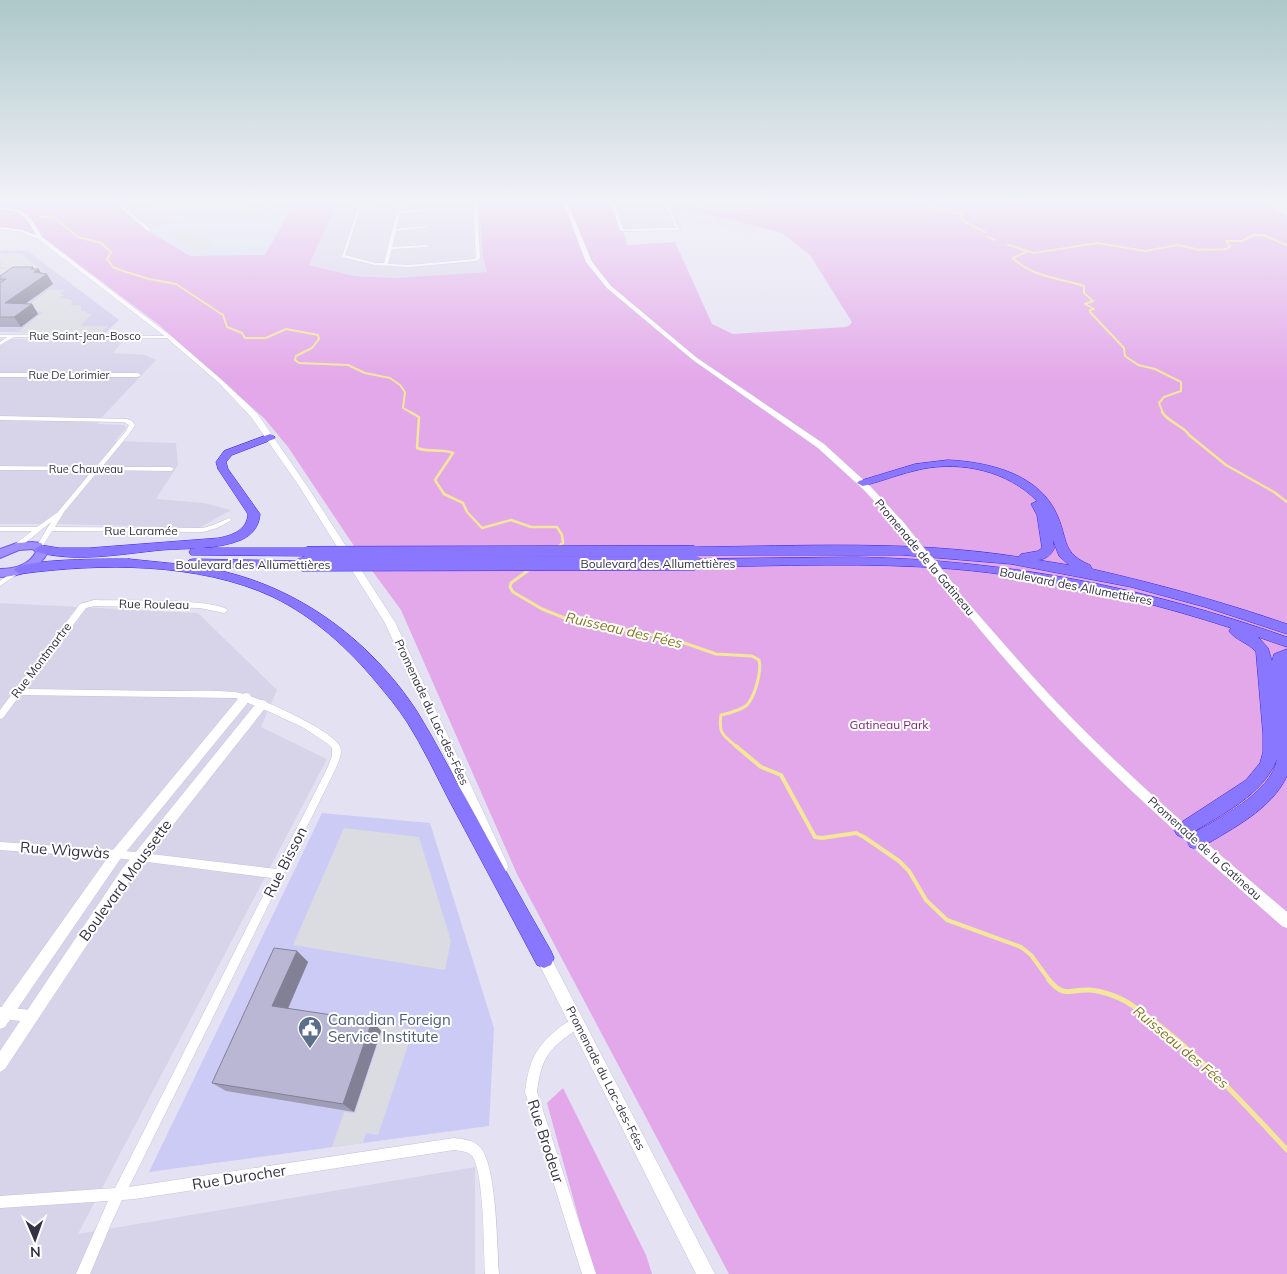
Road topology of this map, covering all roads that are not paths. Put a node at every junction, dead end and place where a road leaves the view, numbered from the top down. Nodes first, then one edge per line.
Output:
1 (69, 260) edge
2 (358, 260) edge
3 (387, 260) edge
4 (471, 260) edge
5 (588, 260) edge
6 (386, 265) junction
7 (0, 336) edge
8 (12, 336) junction
9 (169, 338) junction
10 (0, 344) edge
11 (0, 375) edge
12 (138, 375) dead end
13 (0, 418) edge
14 (270, 437) junction
15 (0, 468) edge
16 (98, 469) junction
17 (171, 469) dead end
18 (865, 486) junction
19 (62, 511) junction
20 (229, 520) dead end
21 (0, 529) edge
22 (39, 529) junction
23 (51, 529) junction
24 (15, 547) junction
25 (40, 548) junction
26 (0, 550) edge
27 (89, 552) junction
28 (0, 554) edge
29 (695, 557) junction
30 (988, 557) junction
31 (304, 558) junction
32 (121, 563) junction
33 (20, 570) junction
34 (0, 572) edge
35 (1125, 581) junction
36 (0, 584) edge
37 (83, 606) joint
38 (224, 610) dead end
39 (1192, 611) junction
40 (1287, 629) edge
41 (1287, 642) edge
42 (1287, 654) edge
43 (18, 692) junction
44 (246, 697) junction
45 (262, 704) junction
46 (0, 716) edge
47 (1183, 830) junction
48 (1196, 841) junction
49 (0, 846) edge
50 (117, 854) junction
51 (140, 856) junction
52 (278, 874) junction
53 (1287, 921) edge
54 (544, 958) junction
55 (2, 1016) edge
56 (31, 1016) junction
57 (577, 1022) junction
58 (0, 1064) edge
59 (118, 1195) junction
60 (0, 1202) edge
61 (83, 1274) edge
62 (492, 1274) edge
63 (589, 1274) edge
64 (706, 1274) edge

1 - 9 street, Promenade du Lac-des-Fées
2 - 6 street
3 - 6 street
4 - 6 street
5 - 18 street, Promenade de la Gatineau
7 - 8 street, Rue Saint-Jean-Bosco
8 - 9 street, Rue Saint-Jean-Bosco
8 - 10 street
9 - 14 street, Promenade du Lac-des-Fées
11 - 12 street, Rue De Lorimier
13 - 16 street
14 - 27 highway
14 - 54 street, Promenade du Lac-des-Fées
15 - 16 street, Rue Chauveau
16 - 17 street, Rue Chauveau
16 - 19 street
18 - 30 highway
18 - 35 highway
18 - 47 street, Promenade de la Gatineau, bridge
19 - 22 street
19 - 23 street
20 - 23 street, Rue Laramée
21 - 22 street
22 - 24 street
23 - 25 street
24 - 25 main road
24 - 26 main road
24 - 28 main road
25 - 27 highway, Boulevard des Allumettières
25 - 33 main road
27 - 31 highway, Boulevard des Allumettières
29 - 30 highway, Boulevard des Allumettières
29 - 31 highway, Boulevard des Allumettières, bridge
29 - 39 highway, Boulevard des Allumettières
30 - 35 highway, Boulevard des Allumettières
31 - 32 highway, Boulevard des Allumettières
32 - 33 highway, Boulevard des Allumettières
32 - 54 highway
33 - 34 main road
33 - 36 street
35 - 40 highway, Boulevard des Allumettières
37 - 38 street, Rue Rouleau
37 - 43 street, Rue Montmartre
39 - 41 highway, Boulevard des Allumettières
39 - 47 highway
42 - 48 highway
43 - 44 street, Rue Bisson
43 - 46 street, Rue Montmartre
44 - 45 street, Rue Bisson
44 - 50 street, Boulevard Moussette
45 - 51 street, Boulevard Moussette
45 - 52 street, Rue Bisson
47 - 48 street, Promenade de la Gatineau
48 - 53 street, Promenade de la Gatineau
49 - 50 street, Rue Wìgwàs
50 - 51 street, Rue Wìgwàs
50 - 55 street, Boulevard Moussette
51 - 52 street, Rue Wìgwàs
51 - 56 street, Boulevard Moussette
52 - 59 street, Rue Bisson
54 - 57 street, Promenade du Lac-des-Fées
55 - 56 street
56 - 58 street, Boulevard Moussette
57 - 63 street, Rue Brodeur
57 - 64 street, Promenade du Lac-des-Fées
59 - 60 street, Rue Durocher
59 - 61 street, Rue Bisson
59 - 62 street, Rue Durocher

